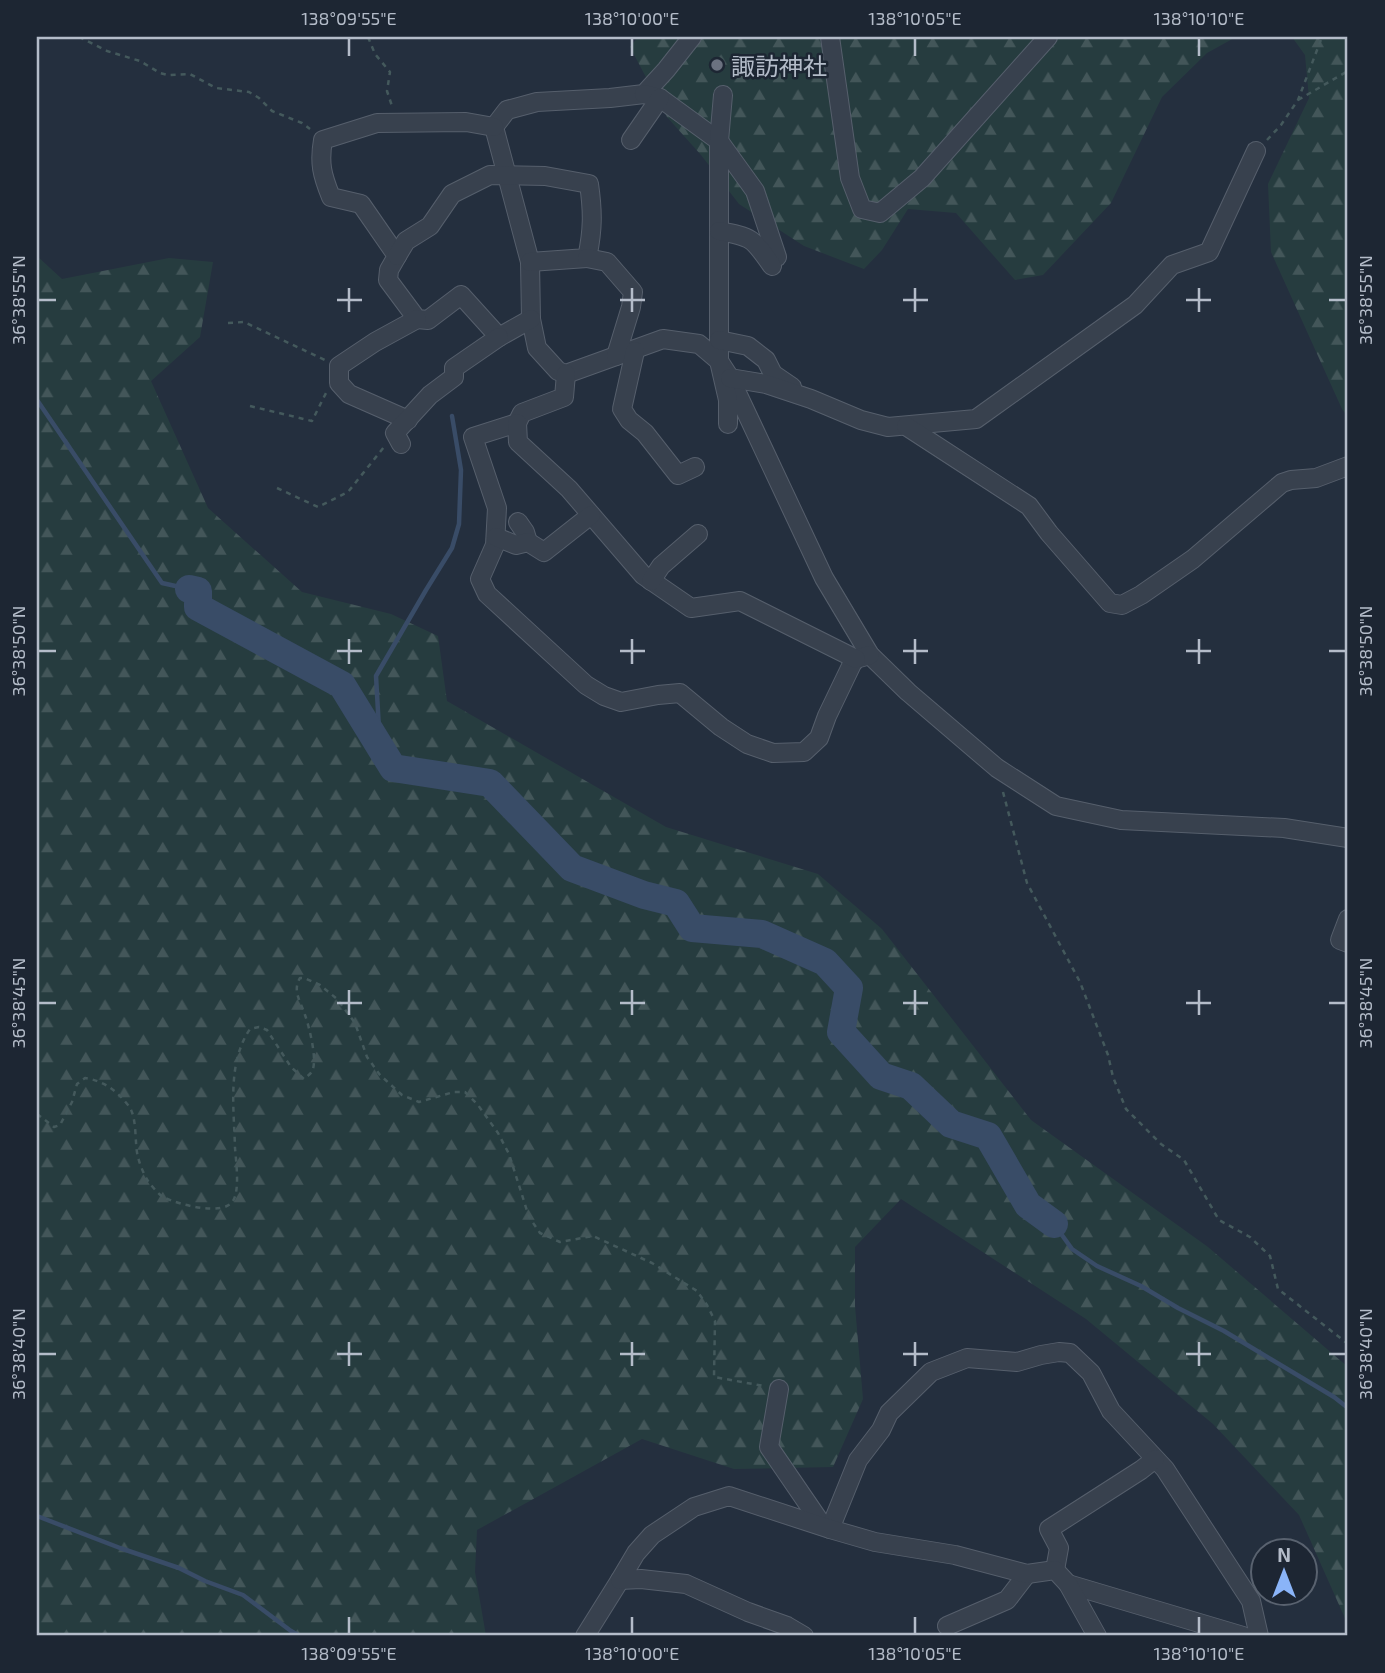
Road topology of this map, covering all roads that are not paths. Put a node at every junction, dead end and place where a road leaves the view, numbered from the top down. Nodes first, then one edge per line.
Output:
1 (692, 37) edge
2 (830, 37) edge
3 (1048, 37) edge
4 (723, 95) dead end
5 (652, 96) junction
6 (494, 127) junction
7 (631, 140) dead end
8 (719, 141) junction
9 (1256, 152) road end
10 (507, 176) junction
11 (719, 231) junction
12 (397, 256) junction
13 (587, 258) junction
14 (530, 261) junction
15 (417, 319) junction
16 (531, 319) junction
17 (499, 337) junction
18 (719, 340) junction
19 (635, 351) junction
20 (616, 356) junction
21 (719, 361) junction
22 (566, 374) junction
23 (730, 378) junction
24 (811, 399) junction
25 (408, 420) junction
26 (517, 423) junction
27 (729, 424) dead end
28 (906, 426) junction
29 (398, 439) road end
30 (1348, 466) edge
31 (695, 467) dead end
32 (591, 515) junction
33 (518, 522) dead end
34 (698, 534) dead end
35 (496, 537) junction
36 (528, 542) junction
37 (651, 581) junction
38 (863, 657) junction
39 (1348, 838) edge
40 (1348, 919) edge
41 (1348, 943) edge
42 (779, 1389) road end
43 (1155, 1459) junction
44 (827, 1528) junction
45 (1055, 1570) junction
46 (1027, 1574) junction
47 (620, 1580) junction
48 (1068, 1584) junction
49 (947, 1626) dead end
50 (585, 1636) edge
51 (804, 1636) edge
52 (1097, 1636) edge
53 (1243, 1636) edge
54 (1259, 1636) edge

1 - 5 street
2 - 3 street
4 - 8 street
5 - 6 street
5 - 7 street
5 - 8 street
6 - 10 street
6 - 12 street
8 - 11 street
8 - 11 street
9 - 28 street
10 - 12 street
10 - 13 street
10 - 14 street
11 - 18 street
12 - 15 street
13 - 14 street
13 - 20 street
14 - 16 street
15 - 17 street
15 - 25 street
16 - 17 street
16 - 22 street
17 - 25 street
18 - 21 street
18 - 24 street
19 - 20 street
19 - 21 street
19 - 31 street
20 - 22 street
21 - 23 street
21 - 27 street
22 - 26 street
23 - 24 street
23 - 38 street
24 - 28 street
25 - 29 street
26 - 32 street
26 - 35 street
28 - 30 street
32 - 36 street
32 - 37 street
33 - 36 street
34 - 37 street
35 - 36 street
35 - 38 street
37 - 38 street
38 - 39 street
40 - 41 street
42 - 44 street
43 - 44 street
43 - 45 street
43 - 54 street
44 - 46 street
44 - 47 street
45 - 46 street
45 - 48 street
46 - 49 street
47 - 50 street
47 - 51 street
48 - 52 street
48 - 53 street

